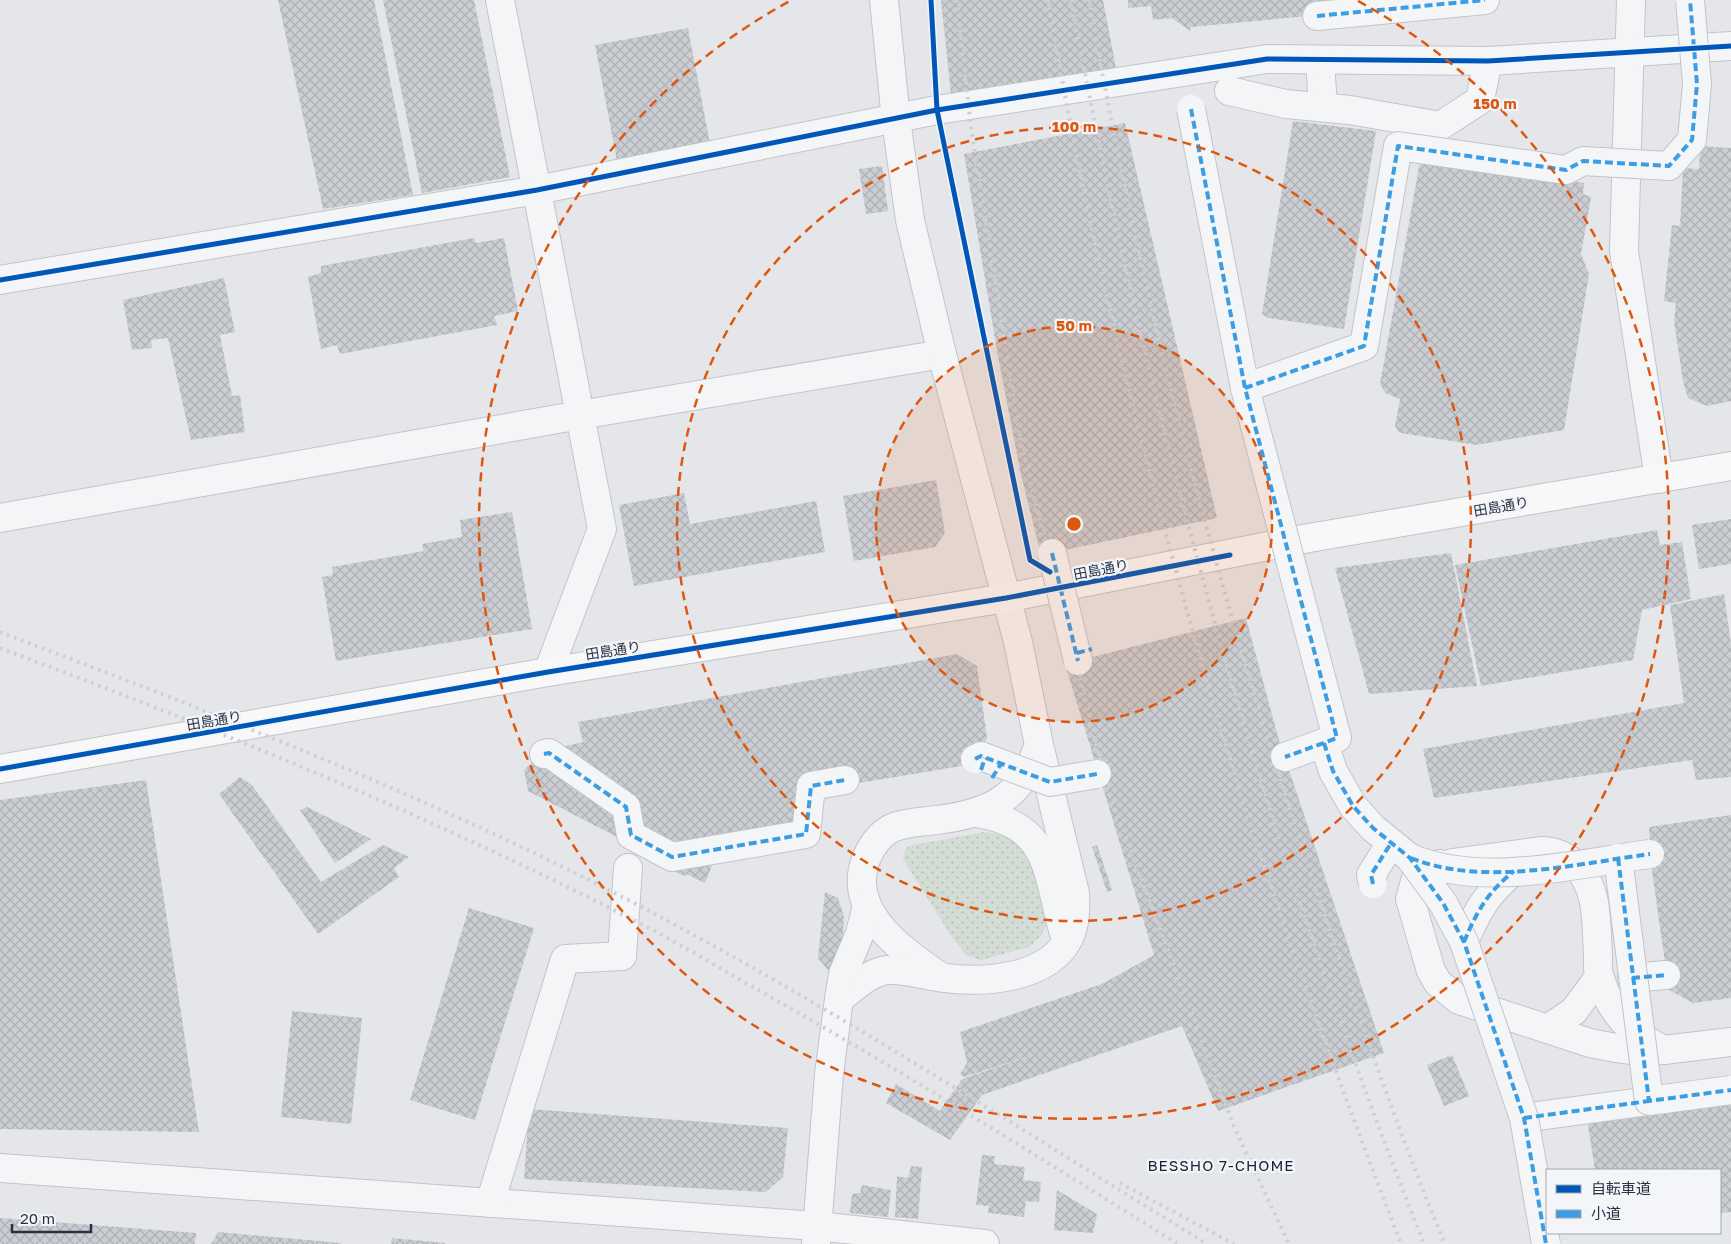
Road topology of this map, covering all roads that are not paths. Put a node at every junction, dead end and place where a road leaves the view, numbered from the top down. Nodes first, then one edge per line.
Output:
1 (500, 0) edge
2 (884, 0) edge
3 (1485, 0) edge
4 (1631, 0) edge
5 (1690, 0) edge
6 (1318, 16) dead end
7 (1731, 46) edge
8 (1631, 52) junction
9 (1320, 60) junction
10 (1488, 62) junction
11 (1228, 91) dead end
12 (1322, 108) junction
13 (1191, 109) dead end
14 (896, 120) junction
15 (537, 190) junction
16 (0, 280) edge
17 (942, 354) junction
18 (1246, 388) junction
19 (580, 415) junction
20 (1731, 466) edge
21 (1659, 479) junction
22 (0, 518) edge
23 (1278, 546) junction
24 (1052, 553) dead end
25 (1006, 598) junction
26 (1082, 654) dead end
27 (548, 672) junction
28 (1324, 743) junction
29 (1039, 744) junction
30 (544, 754) dead end
31 (1285, 757) dead end
32 (985, 763) dead end
33 (0, 769) edge
34 (1097, 774) dead end
35 (844, 780) dead end
36 (975, 813) junction
37 (1398, 850) junction
38 (1650, 854) dead end
39 (1618, 858) junction
40 (1439, 864) junction
41 (628, 868) dead end
42 (1514, 871) junction
43 (1373, 884) dead end
44 (867, 906) junction
45 (1464, 942) junction
46 (1065, 945) junction
47 (1666, 975) dead end
48 (1599, 977) junction
49 (944, 978) junction
50 (1632, 978) junction
51 (839, 999) junction
52 (1549, 1028) junction
53 (1731, 1042) edge
54 (1664, 1050) junction
55 (1731, 1090) edge
56 (1649, 1102) junction
57 (1524, 1118) junction
58 (0, 1168) edge
59 (490, 1202) junction
60 (817, 1235) edge
61 (985, 1244) edge
62 (1546, 1244) edge

1 - 15 street
2 - 14 street
3 - 6 street
4 - 8 street
5 - 18 street, bridge
7 - 8 street
8 - 10 street
8 - 21 street
9 - 10 street
9 - 12 street
9 - 14 street
10 - 12 street
11 - 12 street
13 - 18 street, bridge
14 - 15 street
14 - 17 street
15 - 16 street
15 - 19 street
17 - 19 street
17 - 25 street
18 - 28 street, bridge
19 - 22 street
19 - 27 street
20 - 21 main road, 田島通り
21 - 23 main road, 田島通り
23 - 25 main road, 田島通り
23 - 37 street
24 - 26 street, bridge
25 - 27 main road, 田島通り
25 - 29 street
27 - 33 main road, 田島通り
28 - 31 street, bridge
28 - 37 street, bridge
29 - 36 street
29 - 46 street
30 - 35 street
32 - 34 street, bridge
36 - 44 street
36 - 46 street
37 - 40 street
37 - 42 street, bridge
37 - 43 street, bridge
37 - 45 street, bridge
38 - 39 street, bridge
39 - 42 street, bridge
39 - 50 street, bridge
40 - 48 street
40 - 52 street
41 - 59 street
42 - 45 street, bridge
44 - 49 street
44 - 51 street
45 - 57 street, bridge
46 - 49 street
47 - 50 street
48 - 52 street
48 - 54 street
49 - 51 street
50 - 56 street, bridge
51 - 60 street
52 - 54 street
53 - 54 street
55 - 56 street, bridge
56 - 57 street
57 - 62 street, bridge
58 - 59 street
59 - 60 street
60 - 61 street

